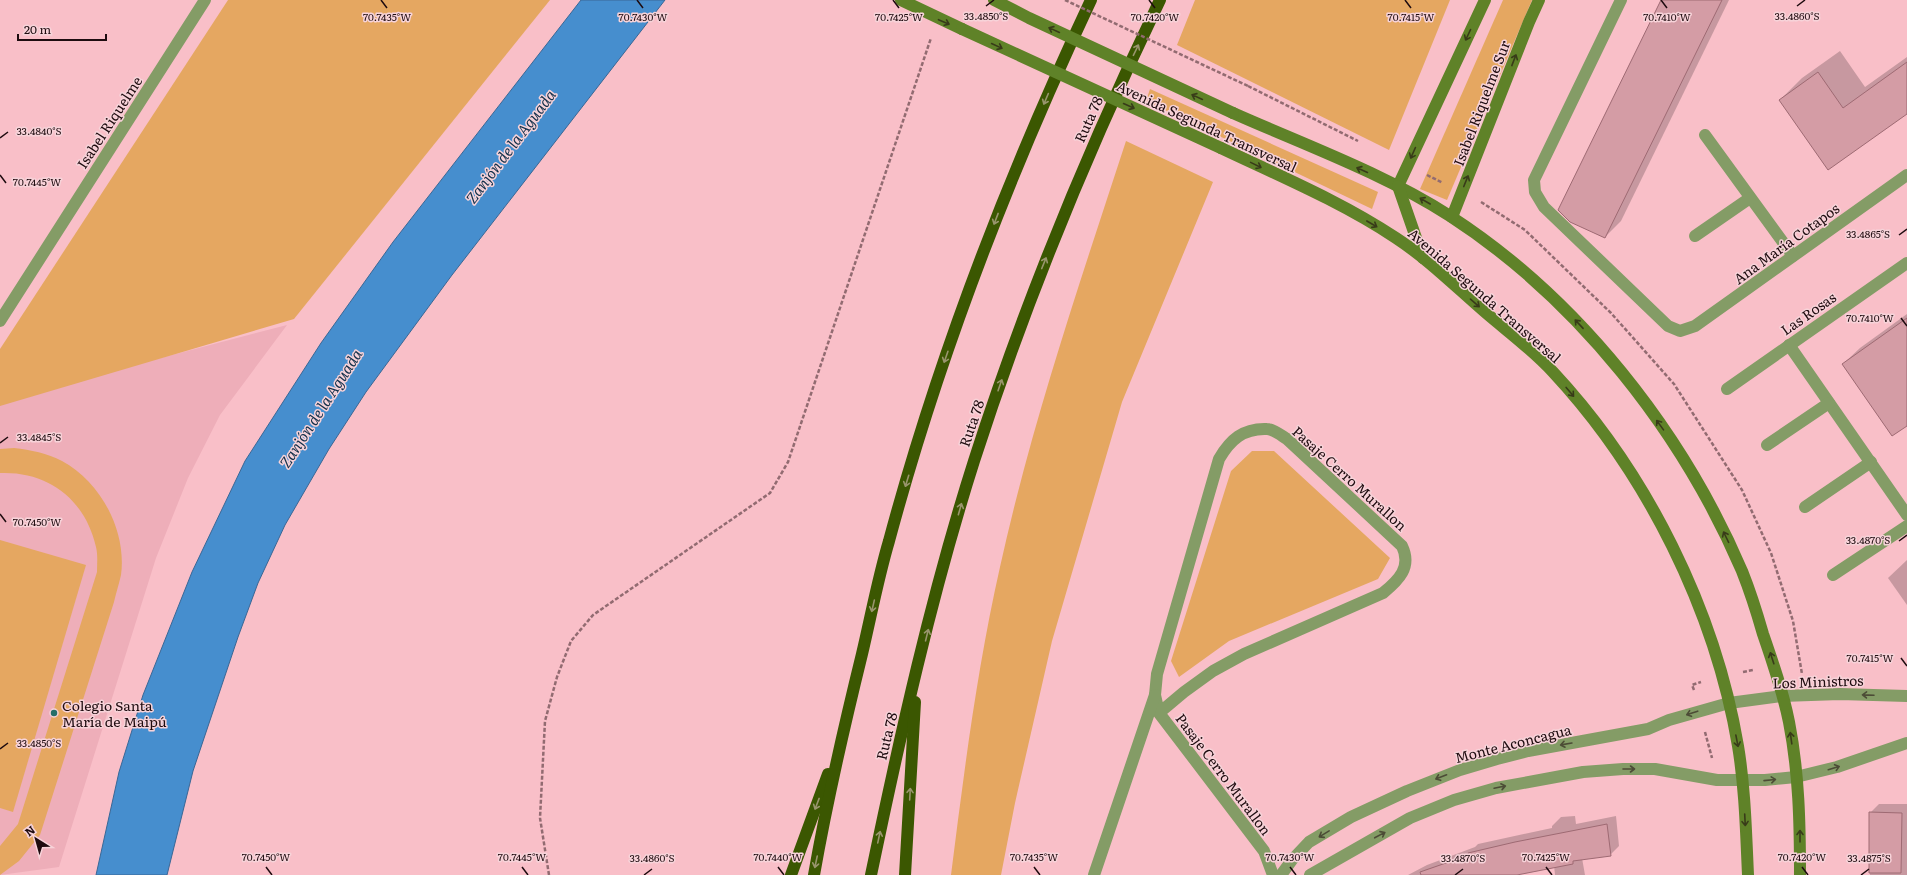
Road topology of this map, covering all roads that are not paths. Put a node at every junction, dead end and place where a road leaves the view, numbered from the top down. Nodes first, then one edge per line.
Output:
1 (204, 0) edge
2 (901, 0) edge
3 (994, 0) edge
4 (1091, 0) edge
5 (1160, 0) edge
6 (1485, 0) edge
7 (1539, 0) edge
8 (1621, 0) edge
9 (1705, 136) dead end
10 (1907, 175) edge
11 (1398, 186) junction
12 (1750, 198) junction
13 (1452, 218) junction
14 (1695, 236) dead end
15 (1793, 256) junction
16 (1423, 258) junction
17 (1907, 263) edge
18 (0, 321) edge
19 (1789, 345) junction
20 (1727, 389) dead end
21 (1829, 403) junction
22 (1767, 445) dead end
23 (1871, 462) junction
24 (1805, 507) dead end
25 (1907, 515) edge
26 (1907, 526) edge
27 (1833, 574) dead end
28 (917, 672) junction
29 (1155, 695) junction
30 (1782, 696) junction
31 (1907, 696) edge
32 (1729, 703) junction
33 (1160, 713) junction
34 (841, 742) junction
35 (1907, 743) edge
36 (1796, 777) junction
37 (1743, 781) junction
38 (791, 875) edge
39 (814, 875) edge
40 (871, 875) edge
41 (905, 875) edge
42 (1094, 875) edge
43 (1273, 875) edge
44 (1281, 875) edge
45 (1310, 875) edge
46 (1748, 875) edge
47 (1800, 875) edge

1 - 18 street, Isabel Riquelme
2 -> 16 main road, Avenida Segunda Transversal, bridge
11 -> 3 main road, Avenida Segunda Transversal, bridge
4 -> 34 highway
28 -> 5 highway, Ruta 78
6 -> 11 main road
13 -> 7 main road, Isabel Riquelme Sur
8 - 15 street, Ana María Cotapos
9 - 12 street
10 - 15 street, Ana María Cotapos
13 -> 11 main road, Avenida Segunda Transversal
11 - 16 main road
12 - 14 street
12 - 15 street
30 -> 13 main road, Avenida Segunda Transversal
16 -> 32 main road, Avenida Segunda Transversal
17 - 19 street, Las Rosas
19 - 20 street, Las Rosas
19 - 21 street
21 - 22 street
21 - 23 street
23 - 24 street
23 - 25 street
26 - 27 street
40 -> 28 highway, Ruta 78
41 -> 28 highway
29 - 33 street, Pasaje Cerro Murallon
29 - 33 street, Pasaje Cerro Murallon
29 - 42 street
31 -> 30 street, Los Ministros
30 - 32 street, Los Ministros
36 -> 30 main road, Avenida Segunda Transversal
32 -> 37 main road, Avenida Segunda Transversal
32 -> 44 street, Monte Aconcagua
33 - 43 street, Pasaje Cerro Murallon
34 -> 38 highway
34 -> 39 highway
36 -> 35 street
37 -> 36 street
47 -> 36 main road, Avenida Segunda Transversal
45 -> 37 street
37 -> 46 main road, Avenida Segunda Transversal

